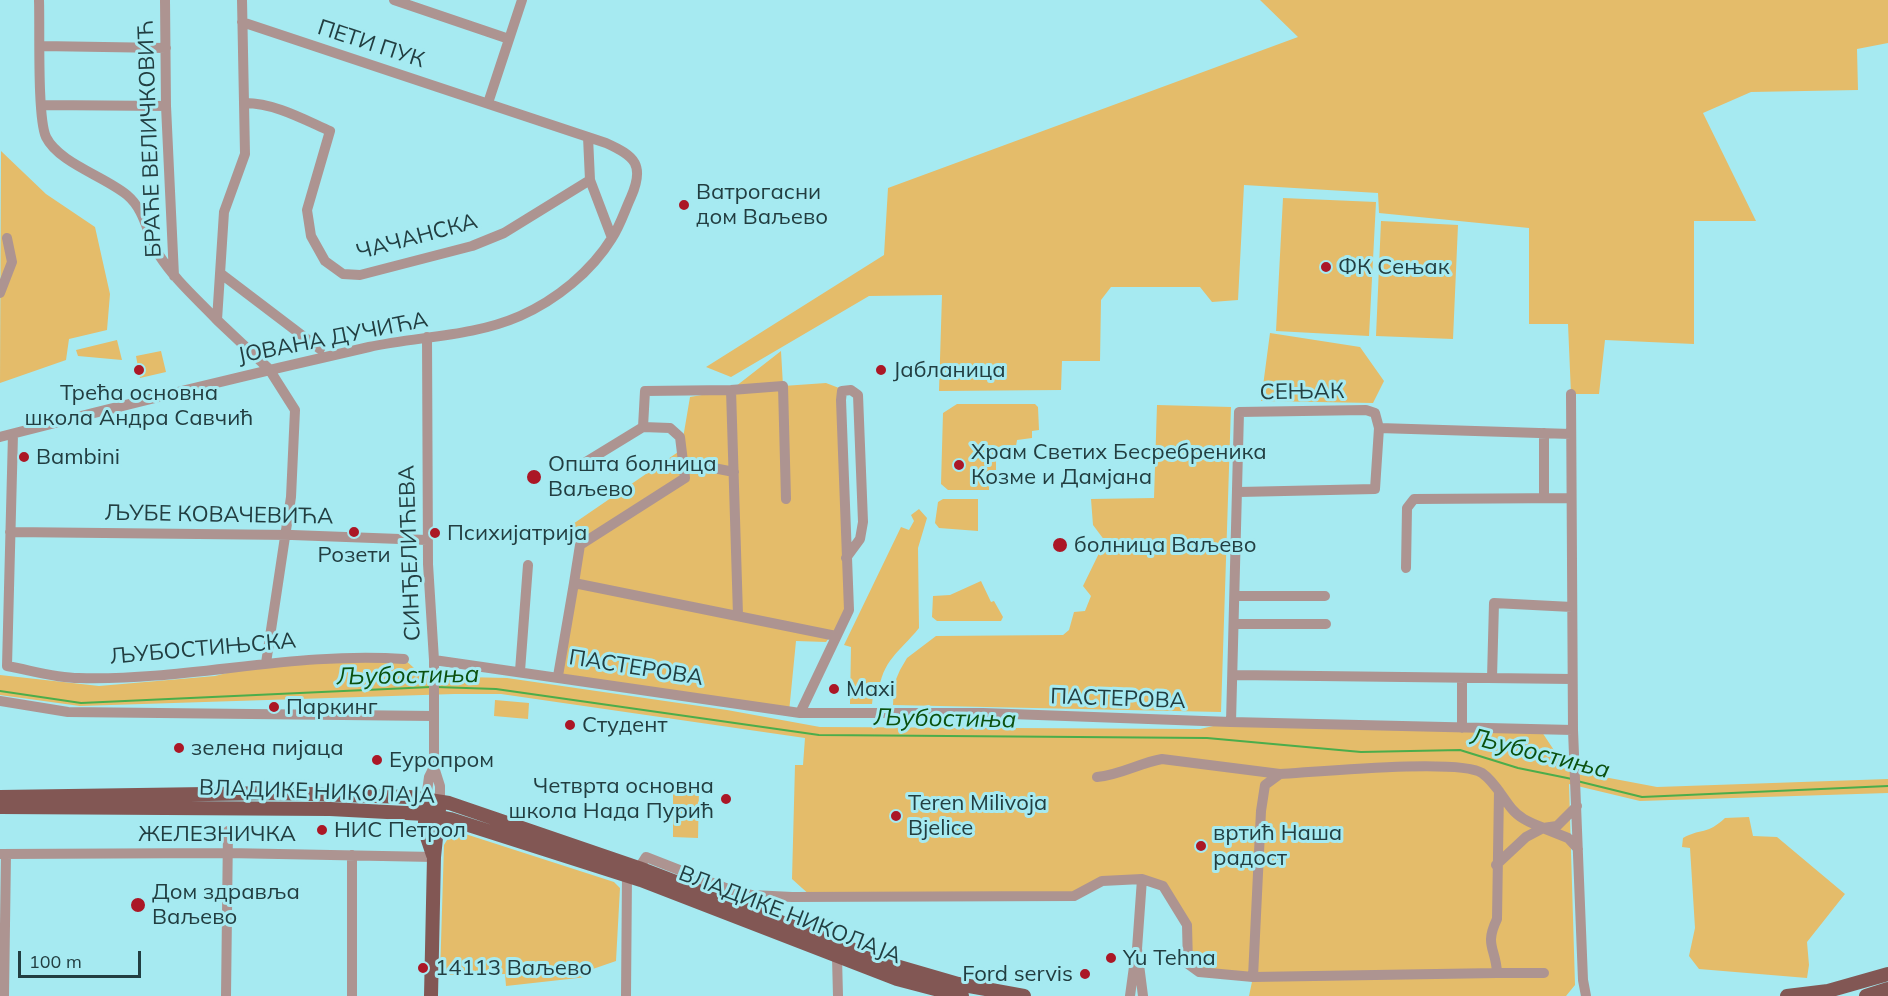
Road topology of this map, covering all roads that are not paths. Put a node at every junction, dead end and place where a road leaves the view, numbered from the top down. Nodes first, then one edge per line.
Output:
1 (39, 0) edge
2 (165, 0) edge
3 (242, 0) edge
4 (394, 0) edge
5 (522, 0) edge
6 (242, 22) junction
7 (510, 39) junction
8 (41, 45) junction
9 (166, 48) junction
10 (245, 103) junction
11 (488, 103) junction
12 (42, 105) junction
13 (166, 106) junction
14 (588, 137) junction
15 (638, 171) joint
16 (590, 180) junction
17 (7, 238) dead end
18 (612, 238) junction
19 (220, 273) junction
20 (174, 276) junction
21 (0, 293) edge
22 (217, 320) junction
23 (427, 337) junction
24 (320, 349) dead end
25 (269, 369) junction
26 (731, 390) junction
27 (1571, 394) dead end
28 (643, 427) junction
29 (1379, 428) junction
30 (1544, 433) junction
31 (13, 434) junction
32 (1571, 434) junction
33 (0, 438) edge
34 (683, 462) junction
35 (576, 468) dead end
36 (734, 472) junction
37 (1239, 492) junction
38 (1544, 498) junction
39 (1571, 498) junction
40 (786, 499) dead end
41 (10, 532) junction
42 (285, 535) junction
43 (427, 540) junction
44 (846, 558) junction
45 (528, 565) dead end
46 (1406, 568) dead end
47 (574, 583) junction
48 (1236, 596) junction
49 (1325, 596) dead end
50 (1572, 607) junction
51 (738, 615) junction
52 (1235, 624) junction
53 (1326, 624) dead end
54 (836, 636) junction
55 (404, 659) dead end
56 (434, 660) junction
57 (266, 663) junction
58 (520, 671) junction
59 (1234, 675) junction
60 (558, 676) junction
61 (1462, 678) junction
62 (1492, 678) junction
63 (1572, 679) junction
64 (0, 701) edge
65 (800, 713) junction
66 (434, 716) junction
67 (1231, 722) junction
68 (1462, 728) junction
69 (1573, 730) junction
70 (434, 767) junction
71 (1280, 774) junction
72 (1097, 777) dead end
73 (1499, 791) junction
74 (0, 796) edge
75 (426, 799) junction
76 (440, 801) junction
77 (1577, 806) junction
78 (0, 807) edge
79 (432, 815) junction
80 (1543, 828) junction
81 (228, 831) dead end
82 (1578, 849) junction
83 (227, 853) junction
84 (3, 854) edge
85 (352, 855) junction
86 (434, 857) junction
87 (1496, 865) junction
88 (637, 867) junction
89 (1142, 879) junction
90 (1137, 949) junction
91 (837, 957) junction
92 (1497, 973) junction
93 (1544, 973) dead end
94 (1888, 974) edge
95 (1253, 977) junction
96 (1583, 980) junction
97 (1888, 989) edge
98 (4, 996) edge
99 (226, 996) edge
100 (352, 996) edge
101 (431, 996) edge
102 (626, 996) edge
103 (838, 996) edge
104 (962, 996) edge
105 (1024, 996) edge
106 (1130, 996) edge
107 (1143, 996) edge
108 (1579, 996) edge
109 (1587, 996) edge
110 (1787, 996) edge
111 (1866, 996) edge

1 - 8 street
2 - 9 street, БРАЋЕ ВЕЛИЧКОВИЋ
3 - 6 street
4 - 7 street
5 - 7 street
6 - 10 street
6 - 11 street, ПЕТИ ПУК
7 - 11 street
8 - 9 street
8 - 12 street
9 - 13 street, БРАЋЕ ВЕЛИЧКОВИЋ
10 - 16 street, ЧАЧАНСКА
10 - 19 street
11 - 14 street, ПЕТИ ПУК
12 - 13 street
12 - 20 street
13 - 20 street, БРАЋЕ ВЕЛИЧКОВИЋ
14 - 15 street, ПЕТИ ПУК
14 - 16 street
15 - 18 street, ЈОВАНА ДУЧИЋА
16 - 18 street
17 - 21 street
18 - 23 street, ЈОВАНА ДУЧИЋА
19 - 22 street
19 - 24 street
20 - 22 street
22 - 25 street
23 - 25 street, ЈОВАНА ДУЧИЋА
23 - 43 street, СИНЂЕЛИЋЕВА
25 - 31 street, ЈОВАНА ДУЧИЋА
25 - 42 street
26 - 28 street
26 - 36 street
26 - 40 street
27 - 32 street
28 - 34 street
28 - 35 street
29 - 30 street
29 - 37 street
29 - 37 street, СЕЊАК
30 - 32 street
30 - 38 street
31 - 33 street, ЈОВАНА ДУЧИЋА
31 - 41 street
32 - 39 street
34 - 36 street
34 - 47 street
36 - 51 street
37 - 48 street
38 - 39 street
38 - 46 street
39 - 50 street
41 - 42 street, ЉУБЕ КОВАЧЕВИЋА
41 - 57 street, ЉУБОСТИЊСКА
42 - 43 street, ЉУБЕ КОВАЧЕВИЋА
42 - 57 street
43 - 56 street, СИНЂЕЛИЋЕВА
44 - 44 street
44 - 54 street
45 - 58 street
47 - 51 street
47 - 60 street
48 - 49 street
48 - 52 street
50 - 62 street
50 - 63 street
51 - 54 street
52 - 53 street
52 - 59 street
54 - 65 street
55 - 57 street, ЉУБОСТИЊСКА
56 - 58 street, ПАСТЕРОВА
56 - 66 street, СИНЂЕЛИЋЕВА
58 - 60 street, ПАСТЕРОВА
59 - 61 street
59 - 67 street
60 - 65 street, ПАСТЕРОВА
61 - 62 street
61 - 68 street
62 - 63 street
63 - 69 street
64 - 66 street
65 - 67 street, ПАСТЕРОВА
66 - 70 street, СИНЂЕЛИЋЕВА
67 - 68 street, ПАСТЕРОВА
68 - 69 street, ПАСТЕРОВА
69 - 77 street
70 - 75 street, СИНЂЕЛИЋЕВА
70 - 76 street, СИНЂЕЛИЋЕВА
71 - 72 street
71 - 73 street
71 - 95 street
73 - 80 street
73 - 87 street
74 - 75 main road, ВЛАДИКЕ НИКОЛАЈА
75 - 76 main road, ВЛАДИКЕ НИКОЛАЈА
75 - 79 main road, СИНЂЕЛИЋЕВА
76 - 79 main road, СИНЂЕЛИЋЕВА
76 - 88 main road, ВЛАДИКЕ НИКОЛАЈА
77 - 80 street
77 - 82 street
78 - 79 main road, ВЛАДИКЕ НИКОЛАЈА
79 - 86 main road, СИНЂЕЛИЋЕВА
79 - 88 main road, ВЛАДИКЕ НИКОЛАЈА
80 - 82 street
80 - 87 street
81 - 83 street
82 - 96 street
83 - 84 street, ЖЕЛЕЗНИЧКА
83 - 85 street, ЖЕЛЕЗНИЧКА
83 - 99 street
84 - 98 street
85 - 86 street, ЖЕЛЕЗНИЧКА
85 - 100 street
86 - 101 main road, СИНЂЕЛИЋЕВА
87 - 92 street
88 - 89 street
88 - 91 main road, ВЛАДИКЕ НИКОЛАЈА
88 - 102 street
88 - 105 main road, ВЛАДИКЕ НИКОЛАЈА
89 - 90 street
89 - 95 street
90 - 106 street
90 - 107 street
91 - 103 street
91 - 104 main road, ВЛАДИКЕ НИКОЛАЈА
92 - 93 street
92 - 95 street
94 - 110 main road
96 - 108 street
96 - 109 street
97 - 111 main road

